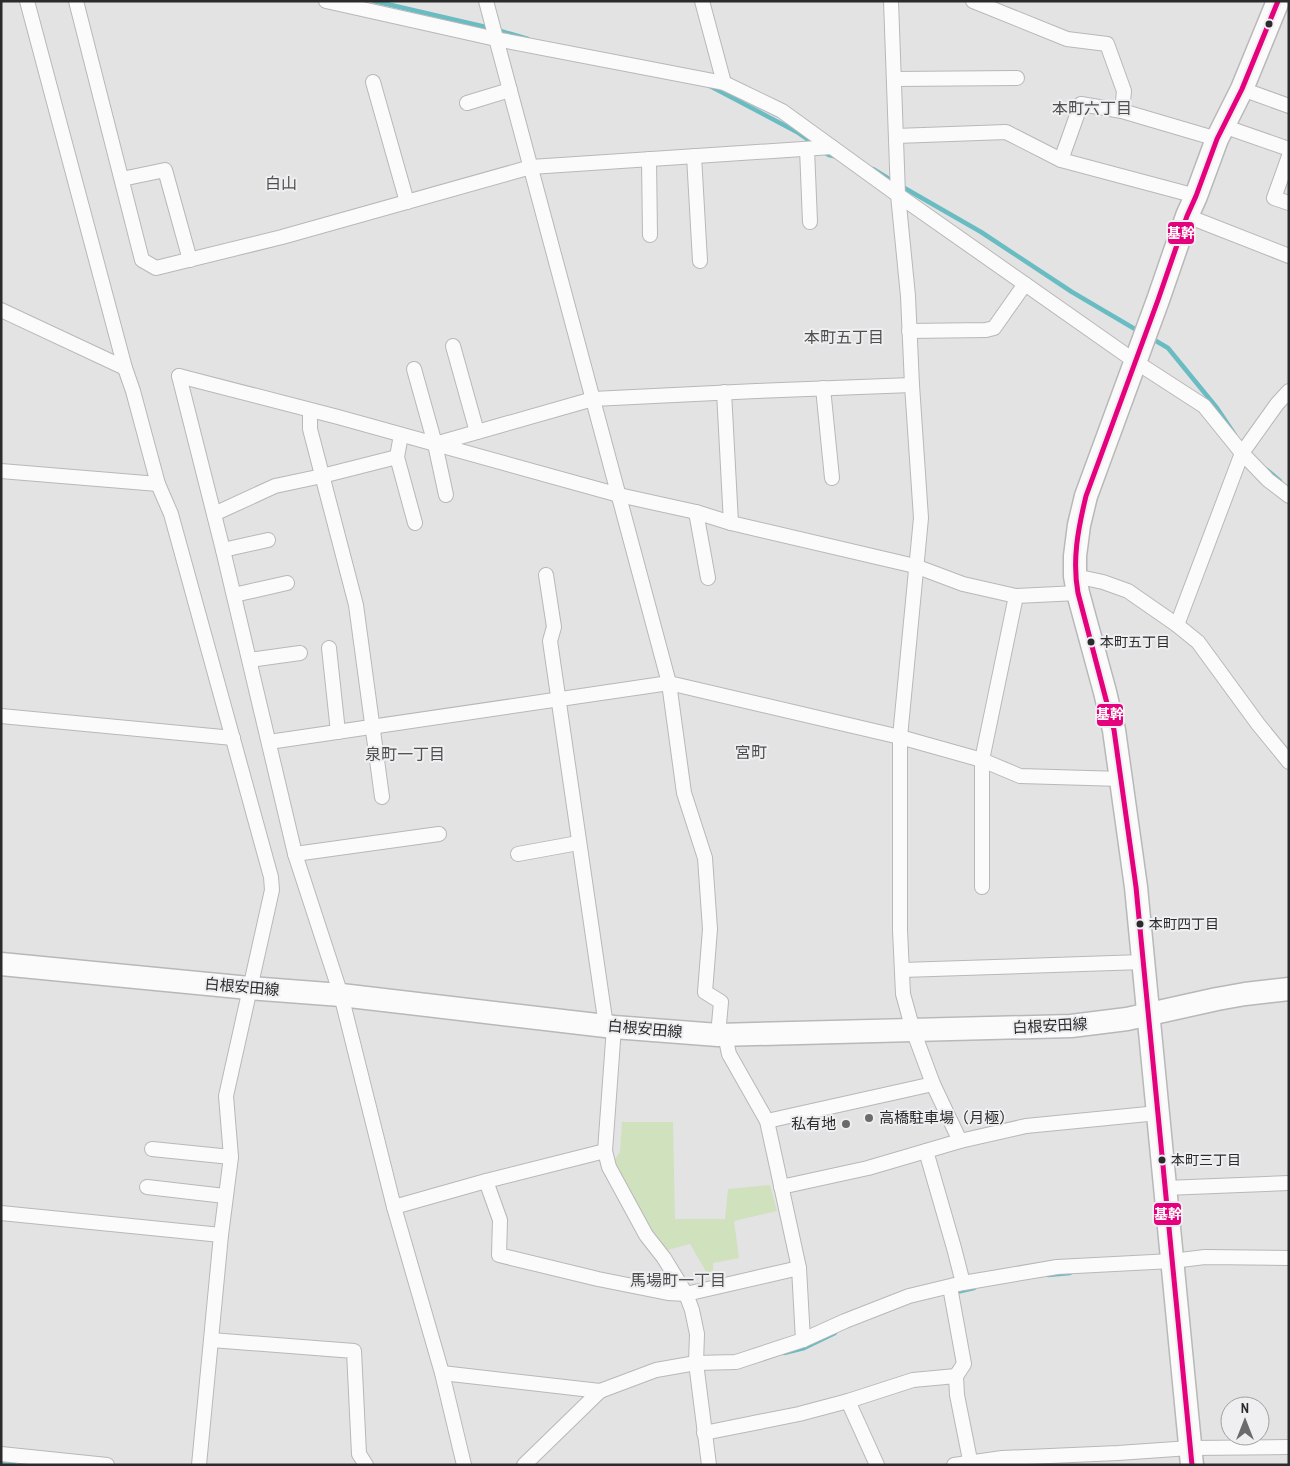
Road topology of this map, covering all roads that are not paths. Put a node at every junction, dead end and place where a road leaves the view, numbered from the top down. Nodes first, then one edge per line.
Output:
1 (27, 1) edge
2 (76, 1) edge
3 (326, 1) edge
4 (486, 1) edge
5 (702, 1) edge
6 (891, 1) edge
7 (973, 1) edge
8 (1278, 1) edge
9 (496, 39) junction
10 (1017, 78) dead end
11 (894, 79) junction
12 (373, 82) dead end
13 (724, 83) junction
14 (1242, 89) junction
15 (510, 90) junction
16 (467, 102) dead end
17 (1289, 106) edge
18 (1122, 110) junction
19 (1220, 132) junction
20 (896, 136) junction
21 (832, 147) junction
22 (806, 149) junction
23 (1289, 149) edge
24 (694, 156) junction
25 (1289, 156) edge
26 (648, 159) junction
27 (1061, 160) junction
28 (531, 167) junction
29 (122, 179) junction
30 (898, 195) junction
31 (407, 202) junction
32 (1289, 203) edge
33 (1191, 206) junction
34 (810, 222) dead end
35 (650, 236) dead end
36 (1289, 256) edge
37 (190, 260) junction
38 (700, 261) dead end
39 (1025, 284) junction
40 (1, 310) edge
41 (909, 331) junction
42 (453, 346) dead end
43 (1136, 362) junction
44 (125, 368) junction
45 (414, 369) dead end
46 (912, 385) junction
47 (823, 388) junction
48 (1289, 391) edge
49 (724, 392) junction
50 (593, 399) junction
51 (310, 411) junction
52 (477, 432) junction
53 (402, 435) junction
54 (435, 444) junction
55 (1242, 453) junction
56 (397, 457) junction
57 (1, 471) edge
58 (322, 476) junction
59 (832, 478) dead end
60 (158, 484) junction
61 (446, 496) dead end
62 (619, 496) junction
63 (1289, 496) edge
64 (696, 512) junction
65 (214, 514) junction
66 (414, 523) dead end
67 (732, 523) junction
68 (268, 540) dead end
69 (224, 550) junction
70 (916, 566) junction
71 (546, 575) dead end
72 (708, 578) dead end
73 (286, 583) dead end
74 (1076, 584) junction
75 (234, 595) junction
76 (1016, 596) junction
77 (1177, 625) junction
78 (329, 648) dead end
79 (300, 653) dead end
80 (250, 660) junction
81 (669, 683) junction
82 (559, 700) junction
83 (1, 716) edge
84 (372, 727) junction
85 (338, 732) junction
86 (900, 737) junction
87 (233, 738) junction
88 (270, 742) junction
89 (982, 760) junction
90 (1289, 762) edge
91 (1122, 778) junction
92 (382, 797) dead end
93 (439, 834) dead end
94 (578, 843) junction
95 (295, 854) junction
96 (518, 854) dead end
97 (982, 888) dead end
98 (1144, 962) junction
99 (1, 964) edge
100 (902, 970) junction
101 (249, 988) junction
102 (1289, 989) edge
103 (341, 995) junction
104 (1148, 1014) junction
105 (610, 1026) junction
106 (913, 1030) junction
107 (722, 1035) junction
108 (933, 1084) junction
109 (1158, 1113) junction
110 (767, 1121) junction
111 (960, 1141) junction
112 (152, 1149) dead end
113 (604, 1150) junction
114 (926, 1151) junction
115 (231, 1157) junction
116 (486, 1181) junction
117 (1289, 1183) edge
118 (148, 1187) dead end
119 (781, 1187) junction
120 (1165, 1188) junction
121 (225, 1196) junction
122 (394, 1207) junction
123 (1, 1213) edge
124 (221, 1235) junction
125 (1289, 1258) edge
126 (1172, 1261) junction
127 (799, 1268) junction
128 (956, 1285) junction
129 (686, 1294) junction
130 (211, 1340) junction
131 (803, 1340) junction
132 (696, 1363) junction
133 (442, 1373) junction
134 (956, 1376) junction
135 (600, 1391) junction
136 (848, 1401) junction
137 (704, 1433) junction
138 (1289, 1447) edge
139 (1, 1454) edge
140 (1191, 1456) edge
141 (970, 1463) edge
142 (107, 1465) edge
143 (199, 1465) edge
144 (366, 1465) edge
145 (464, 1465) edge
146 (524, 1465) edge
147 (709, 1465) edge
148 (878, 1465) edge
149 (954, 1465) edge

1 - 44 street
2 - 29 street
3 - 9 street
4 - 9 street
5 - 13 street
6 - 11 street
7 - 18 street
8 - 14 main road
9 - 13 street
9 - 15 street
10 - 11 street
11 - 20 street
12 - 31 street
13 - 21 street
14 - 17 street
14 - 19 main road
15 - 16 street
15 - 28 street
18 - 19 street
18 - 27 street
19 - 23 street
19 - 33 main road
20 - 27 street
20 - 30 street
21 - 22 street
21 - 30 street
22 - 24 street
22 - 34 street
24 - 26 street
24 - 38 street
25 - 32 street
26 - 28 street
26 - 35 street
27 - 33 street
28 - 31 street
28 - 50 street
29 - 37 street
29 - 37 street
30 - 39 street
30 - 41 street
31 - 37 street
33 - 36 street
33 - 43 main road
39 - 41 street
39 - 43 street
40 - 44 street
41 - 46 street
42 - 52 street
43 - 55 street
43 - 74 main road
44 - 60 street
45 - 54 street
46 - 47 street
46 - 70 street
47 - 49 street
47 - 59 street
48 - 55 street
49 - 50 street
49 - 67 street
50 - 52 street
50 - 62 street
51 - 53 street
51 - 58 street
51 - 65 street
52 - 54 street
53 - 54 street
53 - 56 street
54 - 61 street
54 - 62 street
55 - 63 street
55 - 77 street
56 - 58 street
56 - 66 street
57 - 60 street
58 - 65 street
58 - 84 street
60 - 87 street
62 - 64 street
62 - 81 street
64 - 67 street
64 - 72 street
65 - 69 street
67 - 70 street
68 - 69 street
69 - 75 street
70 - 76 street
70 - 86 street
71 - 82 street
73 - 75 street
74 - 76 street
74 - 77 street
74 - 91 main road
75 - 80 street
76 - 89 street
77 - 90 street
78 - 85 street
79 - 80 street
80 - 88 street
81 - 82 street
81 - 86 street
81 - 107 street
82 - 84 street
82 - 94 street
83 - 87 street
84 - 85 street
84 - 92 street
85 - 88 street
86 - 89 street
86 - 100 street
87 - 101 street
88 - 95 street
89 - 91 street
89 - 97 street
91 - 98 main road
93 - 95 street
94 - 96 street
94 - 105 street
95 - 103 street
98 - 100 street
98 - 104 main road
99 - 101 main road, 白根安田線
100 - 106 street
101 - 103 main road, 白根安田線
101 - 115 street
102 - 104 main road, 白根安田線
103 - 105 main road, 白根安田線
103 - 122 street
104 - 106 main road, 白根安田線
104 - 109 main road
105 - 107 main road, 白根安田線
105 - 113 street
106 - 107 main road, 白根安田線
106 - 108 street
107 - 110 street
108 - 110 street
108 - 111 street
109 - 111 street
109 - 120 main road
110 - 119 street
111 - 114 street
112 - 115 street
113 - 116 street
113 - 129 street
114 - 119 street
114 - 128 street
115 - 121 street
116 - 122 street
116 - 129 street
117 - 120 street
118 - 121 street
119 - 127 street
120 - 126 main road
121 - 124 street
122 - 133 street
123 - 124 street
124 - 130 street
125 - 126 street
126 - 128 street
126 - 140 main road
127 - 129 street
127 - 131 street
128 - 131 street
128 - 134 street
129 - 132 street
130 - 143 street
130 - 144 street
131 - 132 street
132 - 135 street
132 - 137 street
133 - 135 street
133 - 145 street
134 - 136 street
134 - 141 street
135 - 146 street
136 - 137 street
136 - 148 street
137 - 147 street
138 - 140 street
139 - 142 street
140 - 141 street
141 - 149 street

